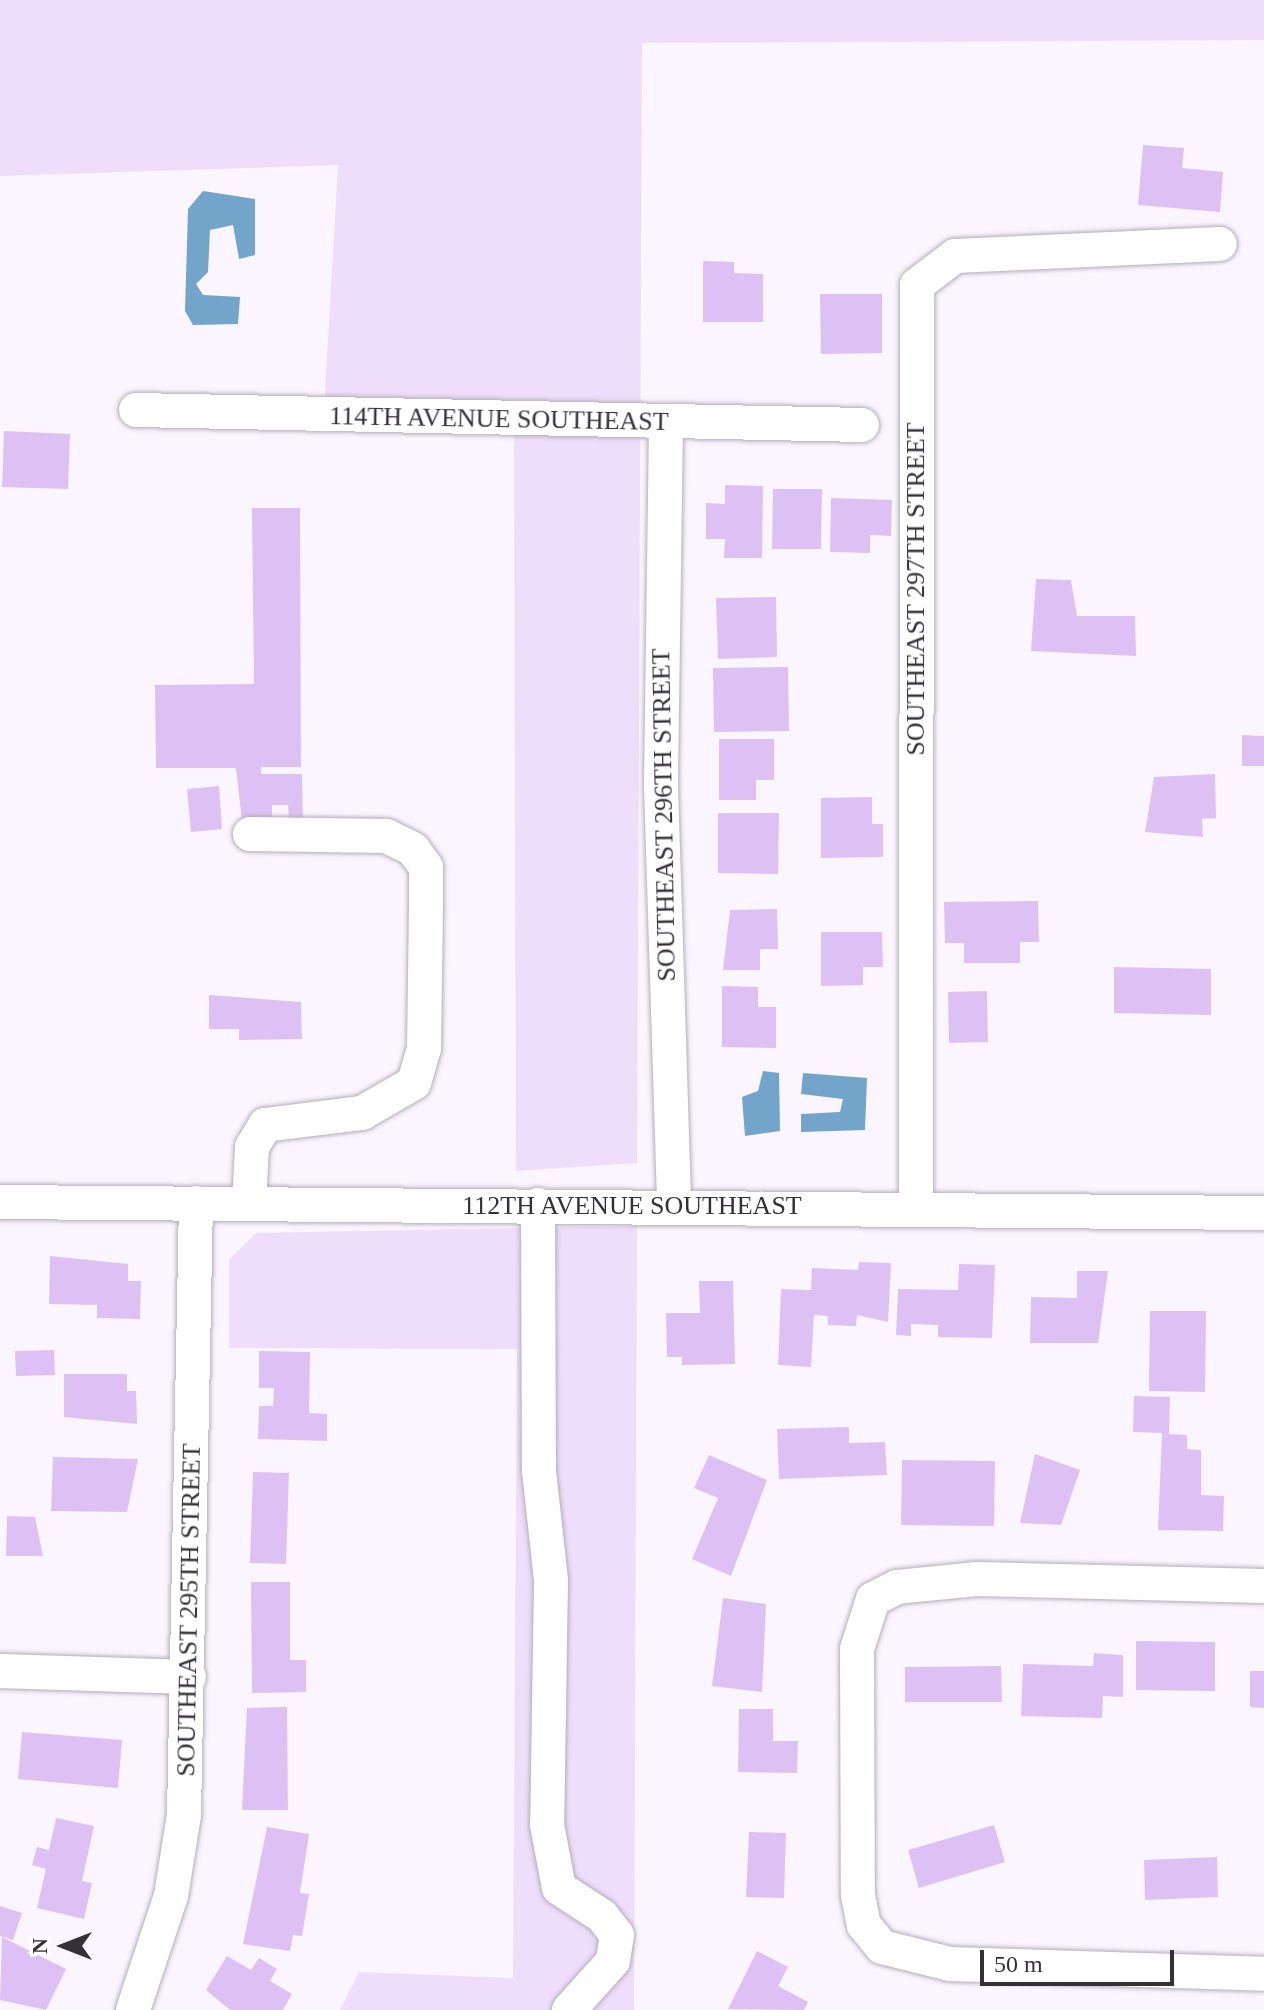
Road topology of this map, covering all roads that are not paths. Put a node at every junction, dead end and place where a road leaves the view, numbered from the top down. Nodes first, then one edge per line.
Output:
1 (1220, 244) dead end
2 (136, 410) dead end
3 (666, 424) junction
4 (862, 425) dead end
5 (250, 834) dead end
6 (0, 1202) edge
7 (196, 1203) junction
8 (249, 1203) junction
9 (538, 1205) junction
10 (674, 1207) junction
11 (916, 1207) junction
12 (1264, 1213) edge
13 (1264, 1586) edge
14 (0, 1671) edge
15 (189, 1677) junction
16 (1264, 1974) edge
17 (133, 2010) edge
18 (569, 2010) edge

1 - 11 street, SOUTHEAST 297TH STREET
2 - 3 street, 114TH AVENUE SOUTHEAST
3 - 4 street, 114TH AVENUE SOUTHEAST
3 - 10 street, SOUTHEAST 296TH STREET
5 - 8 street
6 - 7 street, 112TH AVENUE SOUTHEAST
7 - 8 street, 112TH AVENUE SOUTHEAST
7 - 15 street, SOUTHEAST 295TH STREET
8 - 9 street, 112TH AVENUE SOUTHEAST
9 - 10 street, 112TH AVENUE SOUTHEAST
9 - 18 street
10 - 11 street, 112TH AVENUE SOUTHEAST
11 - 12 street, 112TH AVENUE SOUTHEAST
13 - 16 street
14 - 15 street
15 - 17 street, SOUTHEAST 295TH STREET

